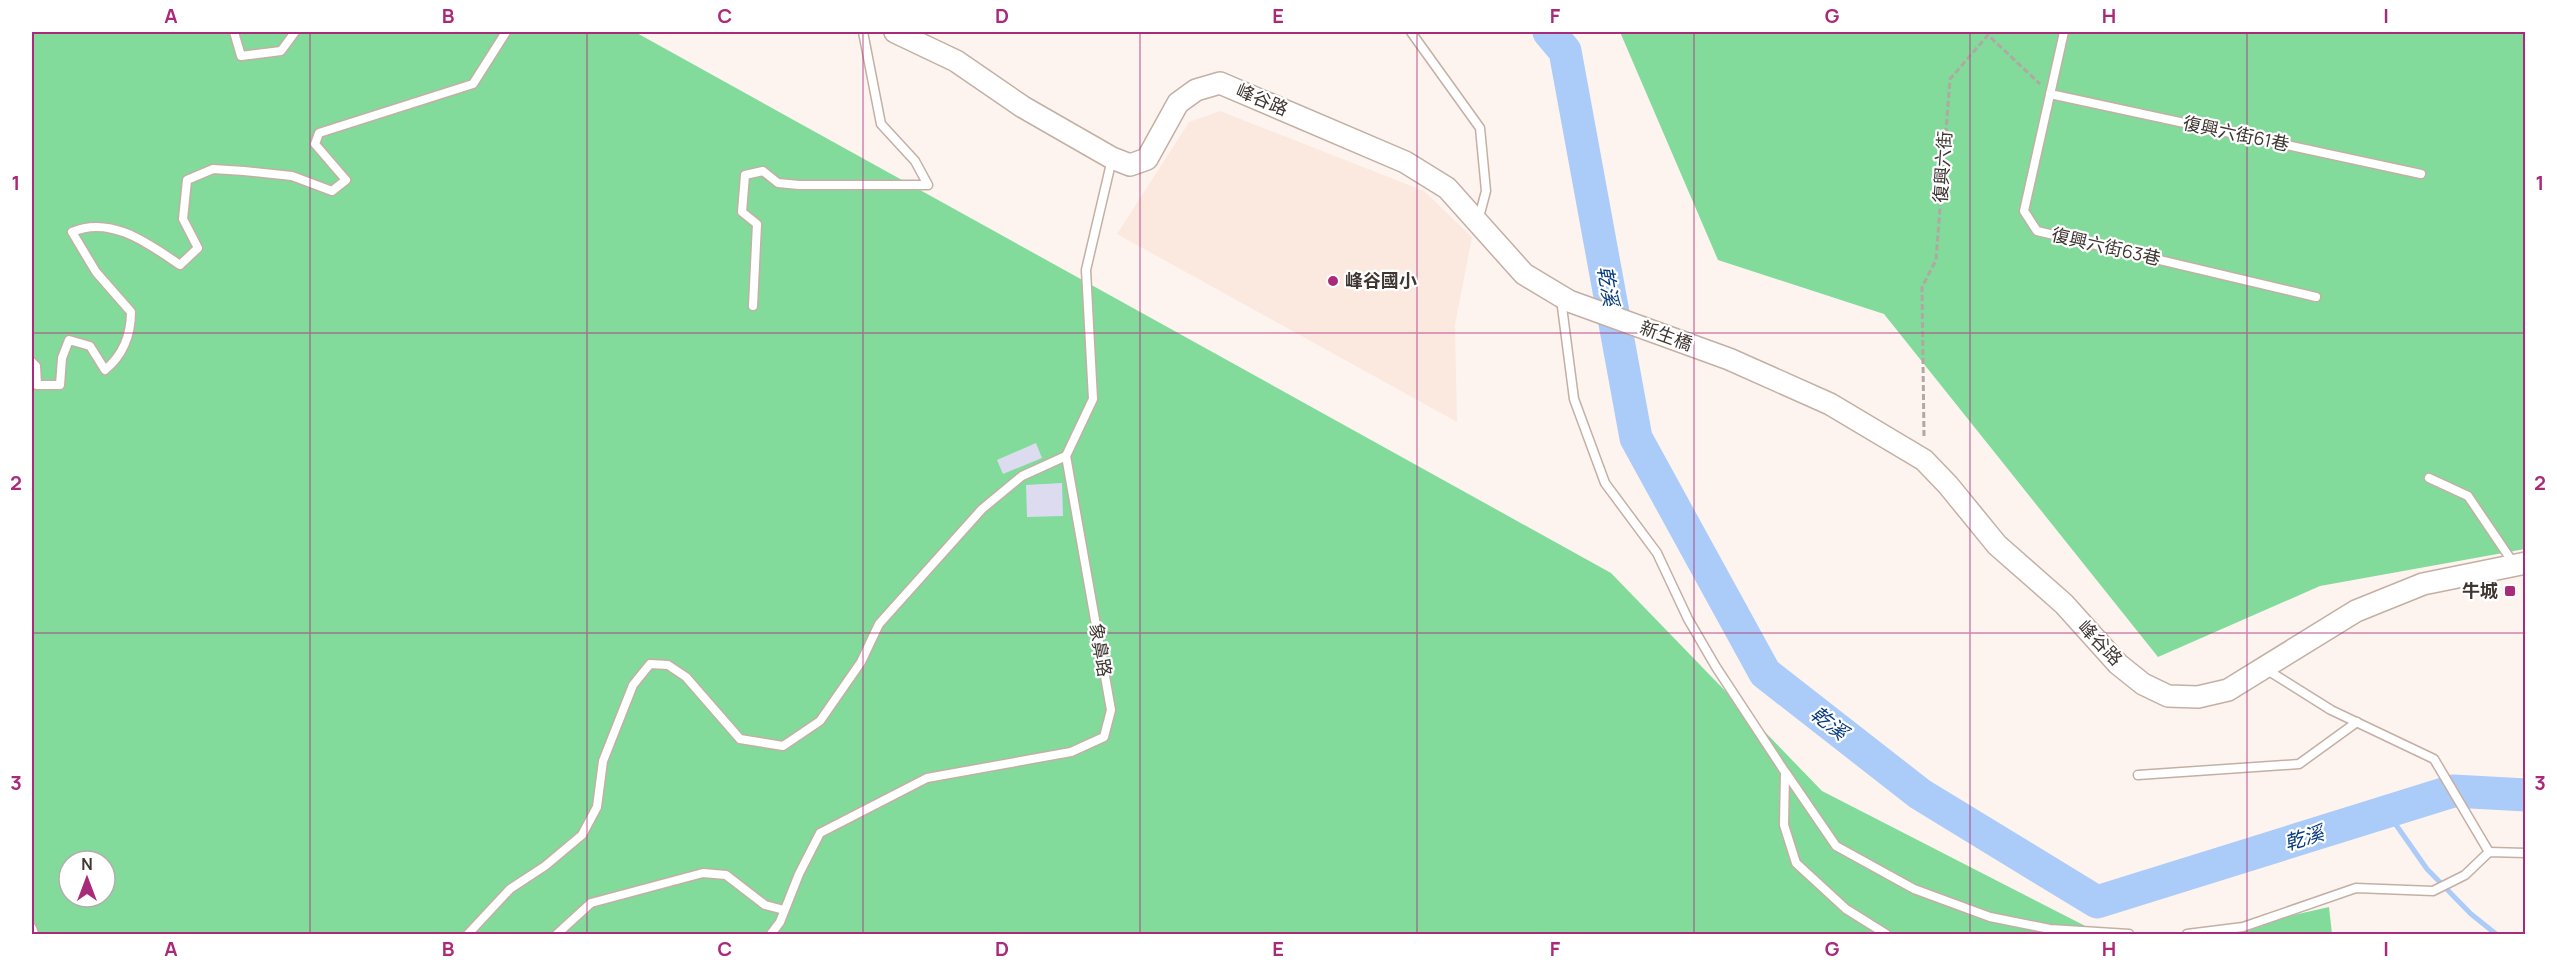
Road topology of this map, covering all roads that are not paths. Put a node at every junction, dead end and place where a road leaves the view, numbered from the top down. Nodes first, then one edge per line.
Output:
1 (234, 32) edge
2 (295, 32) edge
3 (506, 32) edge
4 (863, 32) edge
5 (895, 32) edge
6 (1411, 32) edge
7 (2064, 32) edge
8 (2050, 94) junction
9 (1112, 158) junction
10 (2421, 174) dead end
11 (1478, 222) junction
12 (2316, 297) dead end
13 (1565, 298) junction
14 (753, 306) dead end
15 (1729, 359) joint
16 (32, 362) edge
17 (1066, 456) junction
18 (2429, 478) dead end
19 (2522, 565) edge
20 (2264, 668) junction
21 (2357, 722) junction
22 (1785, 772) junction
23 (2138, 775) dead end
24 (2489, 852) junction
25 (2526, 853) edge
26 (784, 910) junction
27 (32, 928) edge
28 (34, 934) edge
29 (468, 934) edge
30 (557, 934) edge
31 (771, 934) edge
32 (1886, 934) edge
33 (2129, 934) edge
34 (2187, 934) edge

1 - 2 lane
3 - 16 lane
4 - 14 lane
5 - 9 street, 峰谷路
6 - 11 lane
7 - 8 lane
8 - 10 lane, 復興六街61巷
8 - 12 lane, 復興六街63巷
9 - 11 street, 峰谷路
9 - 17 lane
11 - 13 street, 峰谷路
13 - 15 street, 新生橋
13 - 22 lane
15 - 20 street, 峰谷路
17 - 26 lane, 象鼻路
17 - 29 lane
18 - 19 lane
19 - 20 street, 峰谷路
20 - 21 lane
21 - 23 lane
21 - 24 lane
22 - 32 lane
22 - 33 lane
24 - 25 lane
24 - 34 lane
26 - 30 lane
26 - 31 lane, 象鼻路
27 - 28 lane

